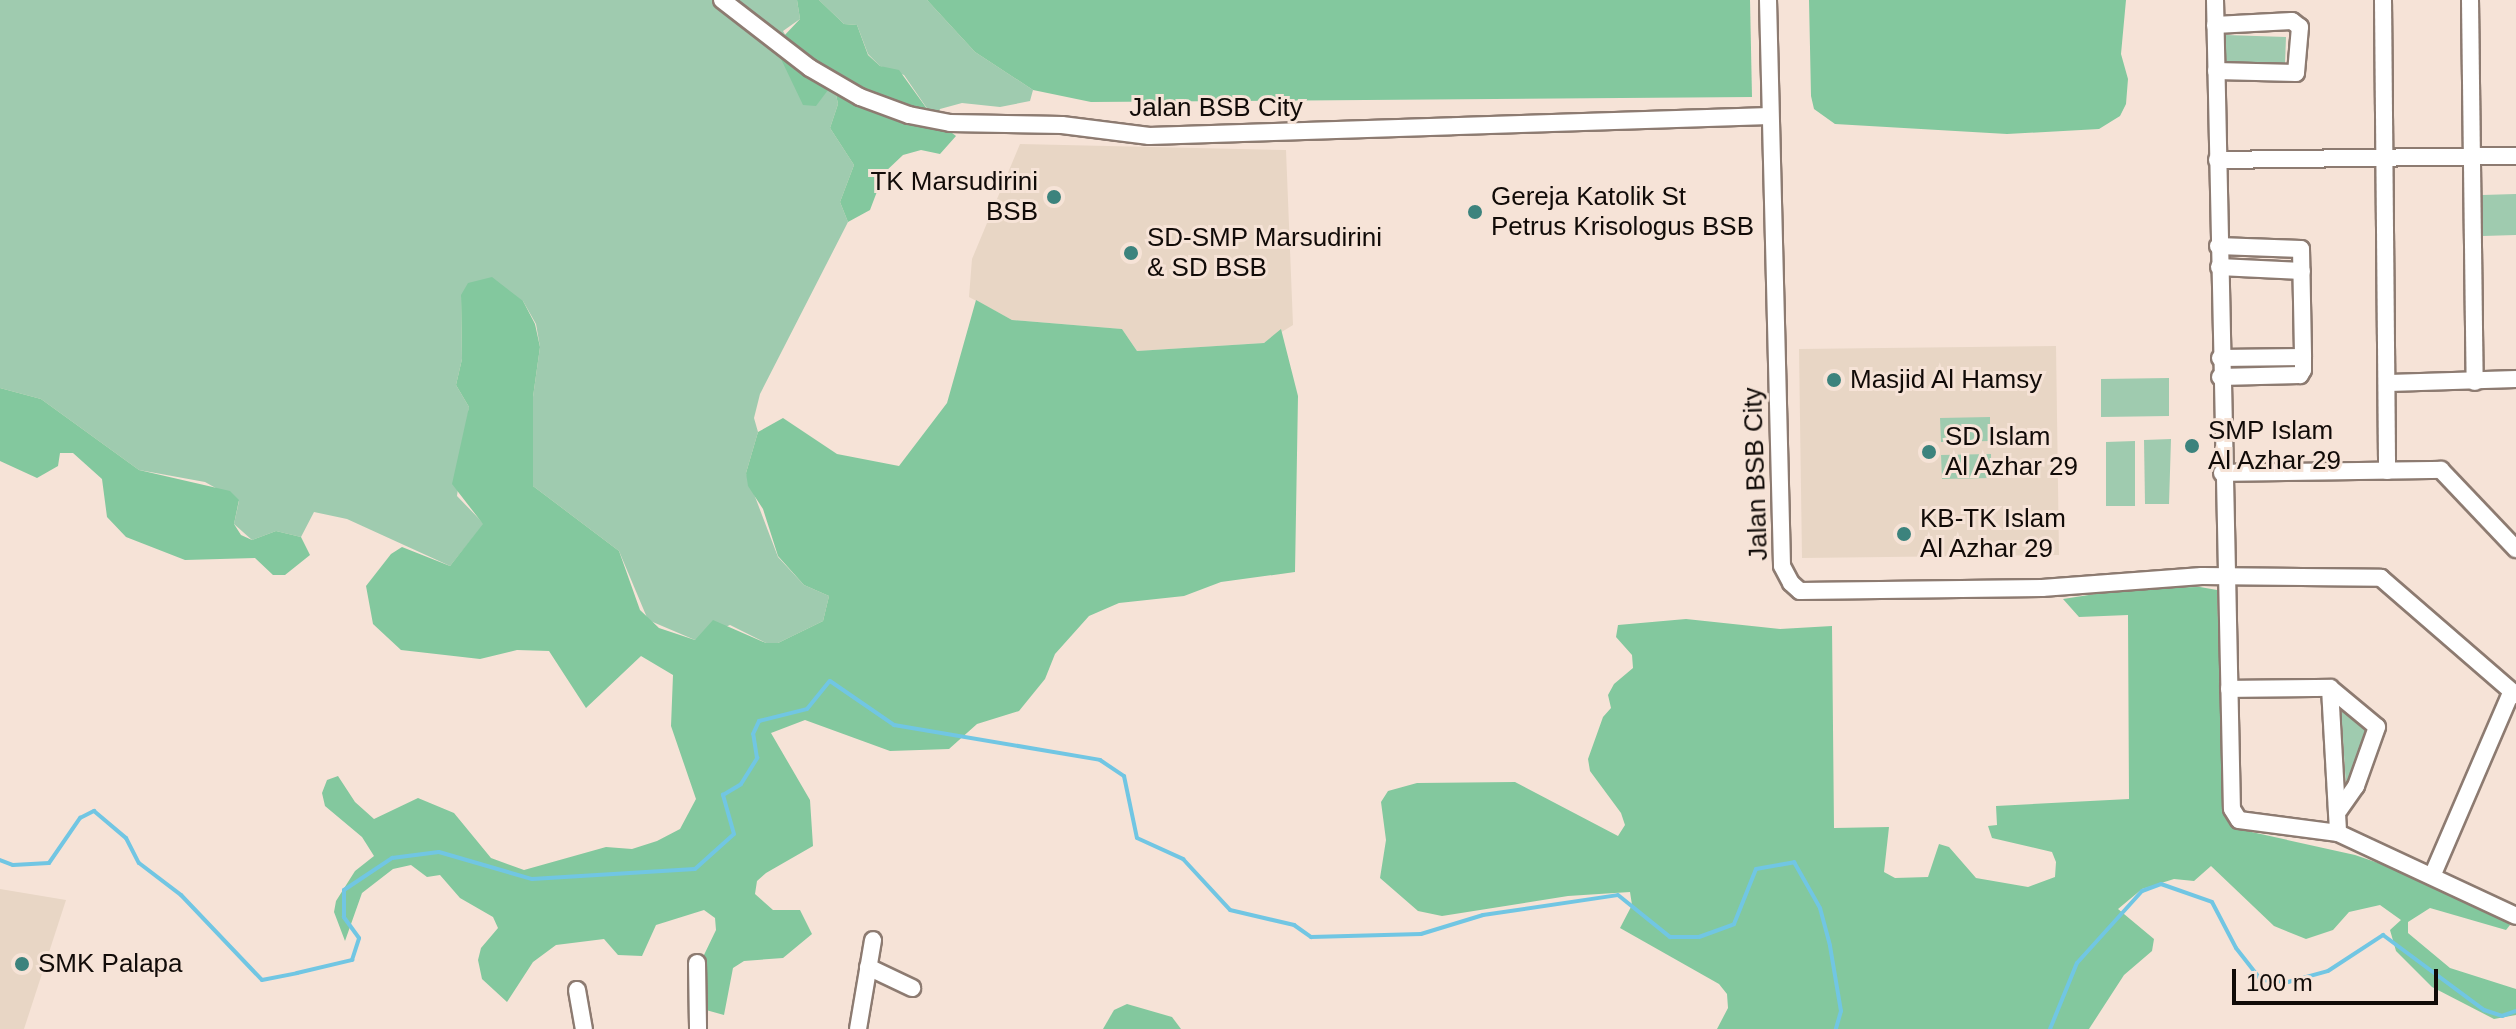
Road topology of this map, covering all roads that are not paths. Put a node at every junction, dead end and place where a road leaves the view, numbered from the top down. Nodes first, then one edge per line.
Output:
1 (722, 0) edge
2 (1768, 0) edge
3 (2215, 0) edge
4 (2383, 0) edge
5 (2470, 0) edge
6 (2215, 25) junction
7 (2216, 71) junction
8 (1770, 116) junction
9 (2516, 156) edge
10 (2472, 157) junction
11 (2385, 158) junction
12 (2217, 160) junction
13 (2218, 246) junction
14 (2219, 267) junction
15 (2302, 271) junction
16 (2303, 357) junction
17 (2220, 358) junction
18 (2220, 377) junction
19 (2516, 379) edge
20 (2475, 382) junction
21 (2389, 383) junction
22 (2387, 471) junction
23 (2222, 473) junction
24 (2516, 549) edge
25 (2225, 577) junction
26 (2330, 688) junction
27 (2229, 689) junction
28 (2513, 695) edge
29 (2339, 810) junction
30 (2338, 833) junction
31 (2433, 874) junction
32 (2516, 916) edge
33 (873, 940) dead end
34 (697, 963) dead end
35 (868, 967) junction
36 (912, 988) dead end
37 (577, 990) dead end
38 (584, 1029) edge
39 (698, 1029) edge
40 (858, 1029) edge

1 - 8 street, Jalan BSB City
2 - 8 street, Jalan BSB City
3 - 6 street
4 - 11 street
5 - 10 street
6 - 7 street
6 - 7 street
7 - 12 street
8 - 25 street, Jalan BSB City
9 - 10 street
10 - 11 street
10 - 20 street
11 - 12 street
11 - 21 street
12 - 13 street
13 - 14 street
13 - 15 street
14 - 15 street
14 - 17 street
15 - 16 street
16 - 17 street
16 - 18 street
17 - 18 street
18 - 23 street
19 - 20 street
20 - 21 street
21 - 22 street
22 - 23 street
22 - 24 street
23 - 25 street
25 - 27 street
25 - 28 street, Jalan BSB City
26 - 27 street
26 - 29 street
26 - 29 street
27 - 30 street
28 - 31 street
29 - 30 street
30 - 31 street
31 - 32 street
33 - 35 street
34 - 39 street
35 - 36 street
35 - 40 street
37 - 38 street

